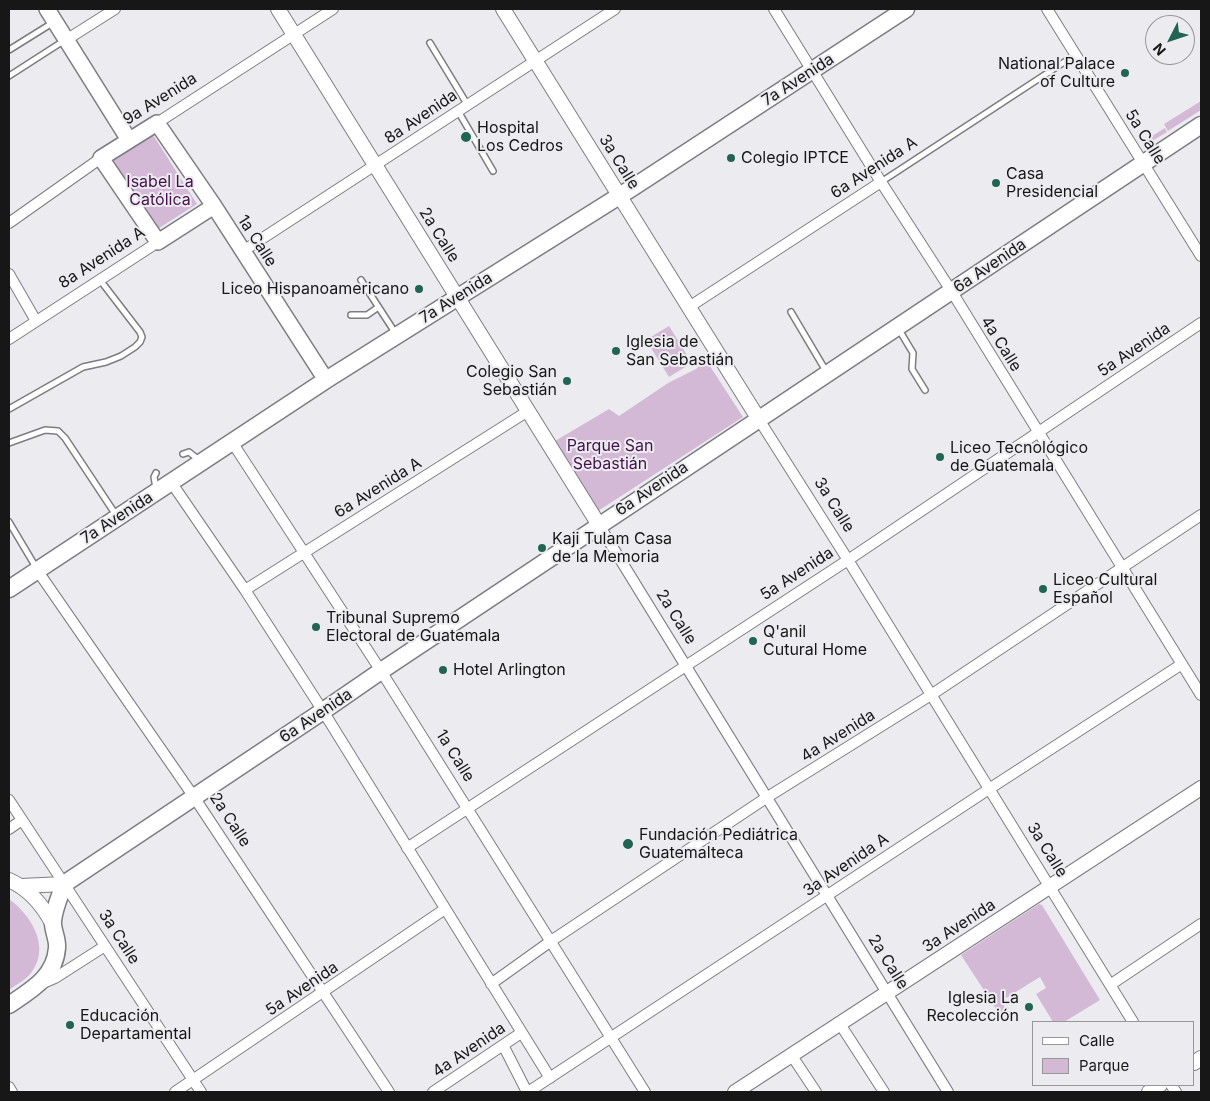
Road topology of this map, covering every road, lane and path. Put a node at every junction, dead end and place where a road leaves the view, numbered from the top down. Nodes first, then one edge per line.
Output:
1 (115, 9) edge
2 (278, 9) edge
3 (333, 9) edge
4 (503, 9) edge
5 (615, 9) edge
6 (774, 9) edge
7 (906, 9) edge
8 (1047, 9) edge
9 (51, 15) edge
10 (294, 34) junction
11 (66, 40) junction
12 (430, 43) dead end
13 (9, 50) edge
14 (1076, 54) junction
15 (535, 61) junction
16 (812, 70) junction
17 (9, 76) edge
18 (467, 104) junction
19 (458, 111) junction
20 (157, 123) junction
21 (1201, 125) edge
22 (129, 140) junction
23 (101, 158) junction
24 (1144, 163) junction
25 (376, 165) junction
26 (493, 171) dead end
27 (881, 182) junction
28 (619, 196) junction
29 (214, 206) junction
30 (9, 223) edge
31 (158, 242) junction
32 (243, 251) junction
33 (1201, 256) edge
34 (9, 274) edge
35 (100, 280) junction
36 (361, 280) dead end
37 (952, 292) junction
38 (457, 297) junction
39 (689, 307) junction
40 (377, 308) junction
41 (791, 312) dead end
42 (351, 315) dead end
43 (36, 321) junction
44 (1201, 323) edge
45 (898, 327) junction
46 (397, 335) junction
47 (9, 338) edge
48 (828, 373) junction
49 (326, 380) junction
50 (925, 390) dead end
51 (9, 409) edge
52 (528, 411) junction
53 (758, 418) junction
54 (1038, 432) junction
55 (232, 442) junction
56 (9, 443) edge
57 (183, 454) dead end
58 (201, 462) junction
59 (156, 473) dead end
60 (171, 482) junction
61 (157, 491) junction
62 (1201, 515) edge
63 (118, 517) junction
64 (10, 522) edge
65 (598, 525) junction
66 (305, 552) junction
67 (848, 560) junction
68 (1122, 568) junction
69 (38, 570) junction
70 (9, 589) edge
71 (245, 590) junction
72 (1182, 664) junction
73 (685, 665) junction
74 (381, 670) junction
75 (931, 695) junction
76 (1201, 695) edge
77 (323, 711) junction
78 (1201, 788) edge
79 (989, 789) junction
80 (194, 797) junction
81 (766, 798) junction
82 (9, 800) edge
83 (467, 808) junction
84 (22, 820) junction
85 (9, 829) edge
86 (407, 848) junction
87 (15, 883) edge
88 (64, 884) junction
89 (1050, 888) junction
90 (827, 896) junction
91 (445, 909) junction
92 (52, 923) junction
93 (1201, 924) edge
94 (551, 941) junction
95 (104, 946) junction
96 (491, 984) junction
97 (38, 985) junction
98 (1110, 985) junction
99 (322, 993) junction
100 (887, 994) junction
101 (9, 1005) edge
102 (1132, 1021) edge
103 (840, 1024) junction
104 (521, 1033) junction
105 (612, 1038) junction
106 (503, 1045) junction
107 (792, 1056) junction
108 (550, 1078) junction
109 (193, 1080) junction
110 (9, 1087) edge
111 (12, 1092) edge
112 (175, 1092) edge
113 (201, 1092) edge
114 (389, 1092) edge
115 (433, 1092) edge
116 (527, 1092) edge
117 (645, 1092) edge
118 (735, 1092) edge
119 (816, 1092) edge
120 (884, 1092) edge
121 (948, 1092) edge

1 - 11 street
2 - 10 street, 2a Calle
3 - 10 street, 9a Avenida
4 - 15 street, 3a Calle
5 - 15 street, 8a Avenida
6 - 16 street, 4a Calle
7 - 16 main road, 7a Avenida
8 - 14 street, 5a Calle
9 - 11 main road
9 - 13 lane
10 - 20 street, 9a Avenida
10 - 25 street, 2a Calle
11 - 17 lane
11 - 22 main road
12 - 18 lane
14 - 24 street, 5a Calle
14 - 27 lane, 6a Avenida A
15 - 18 street, 8a Avenida
15 - 28 street, 3a Calle
16 - 27 street, 4a Calle
16 - 28 main road, 7a Avenida
18 - 19 street, 8a Avenida
19 - 25 street, 8a Avenida
19 - 26 lane
20 - 22 main road, 9a Avenida
20 - 29 main road, 1a Calle
21 - 24 main road, 6a Avenida
22 - 23 main road, 9a Avenida
23 - 30 street, 9a Avenida
23 - 31 main road
24 - 33 street, 5a Calle
24 - 37 main road, 6a Avenida
25 - 32 street, 8a Avenida
25 - 38 street, 2a Calle
27 - 37 street, 4a Calle
27 - 39 street, 6a Avenida A
28 - 38 main road, 7a Avenida
28 - 39 street, 3a Calle
29 - 31 main road, 8a Avenida A
29 - 32 main road, 1a Calle
31 - 35 street, 8a Avenida A
32 - 49 main road, 1a Calle
34 - 43 street
35 - 43 street, 8a Avenida A
35 - 51 lane
36 - 40 lane
37 - 45 main road, 6a Avenida
37 - 54 street, 4a Calle
38 - 46 main road, 7a Avenida
38 - 52 street, 2a Calle
39 - 53 street, 3a Calle
40 - 42 lane
40 - 46 lane
41 - 48 lane
43 - 47 street, 8a Avenida A
44 - 54 street, 5a Avenida
45 - 48 main road, 6a Avenida
45 - 50 lane
46 - 49 main road, 7a Avenida
48 - 53 main road, 6a Avenida
49 - 55 main road, 7a Avenida
52 - 65 street, 2a Calle
52 - 66 street, 6a Avenida A
53 - 65 main road, 6a Avenida
53 - 67 street, 3a Calle
54 - 67 street, 5a Avenida
54 - 68 street, 4a Calle
55 - 58 main road, 7a Avenida
55 - 66 street, 1a Calle
56 - 63 lane
57 - 58 lane
58 - 60 main road, 7a Avenida
59 - 61 lane
60 - 61 main road, 7a Avenida
60 - 71 street
61 - 63 main road, 7a Avenida
62 - 68 street, 4a Avenida
63 - 69 main road, 7a Avenida
64 - 69 lane
65 - 73 street, 2a Calle
65 - 74 main road, 6a Avenida
66 - 71 street, 6a Avenida A
66 - 74 street, 1a Calle
67 - 73 street, 5a Avenida
67 - 75 street, 3a Calle
68 - 72 street, 4a Calle
68 - 75 street, 4a Avenida
69 - 70 main road, 7a Avenida
69 - 80 street, 2a Calle
71 - 77 street
72 - 76 street, 4a Calle
72 - 79 street, 3a Avenida A
73 - 81 street, 2a Calle
73 - 83 street, 5a Avenida
74 - 77 main road, 6a Avenida
74 - 83 street, 1a Calle
75 - 79 street, 3a Calle
75 - 81 street, 4a Avenida
77 - 80 main road, 6a Avenida
77 - 86 street
78 - 89 street, 3a Avenida
79 - 89 street, 3a Calle
79 - 90 street, 3a Avenida A
80 - 88 main road, 6a Avenida
80 - 99 street, 2a Calle
81 - 90 street, 2a Calle
81 - 94 street, 4a Avenida
82 - 84 street, 3a Calle
83 - 86 street, 5a Avenida
83 - 94 street, 1a Calle
84 - 85 street
84 - 88 street, 3a Calle
86 - 91 street
87 - 88 street
87 - 92 street
88 - 92 main road
88 - 95 street, 3a Calle
89 - 98 street, 3a Calle
89 - 100 street, 3a Avenida
90 - 100 street, 2a Calle
90 - 105 street, 3a Avenida A
91 - 96 street
91 - 99 street, 5a Avenida
92 - 97 main road
93 - 98 street
94 - 96 street, 4a Avenida
94 - 105 street, 1a Calle
95 - 97 street
95 - 109 street, 3a Calle
96 - 104 street
97 - 101 main road
98 - 102 street, 3a Calle
99 - 109 street, 5a Avenida
99 - 114 street, 2a Calle
100 - 103 street, 3a Avenida
100 - 121 street, 2a Calle
103 - 107 street, 3a Avenida
103 - 120 street
104 - 106 street, 4a Avenida
104 - 108 street
105 - 108 street, 3a Avenida A
105 - 117 street, 1a Calle
106 - 115 street, 4a Avenida
106 - 116 street
107 - 118 street, 3a Avenida
107 - 119 street
108 - 116 street, 3a Avenida A
109 - 112 street, 5a Avenida
109 - 113 street, 3a Calle
110 - 111 street

